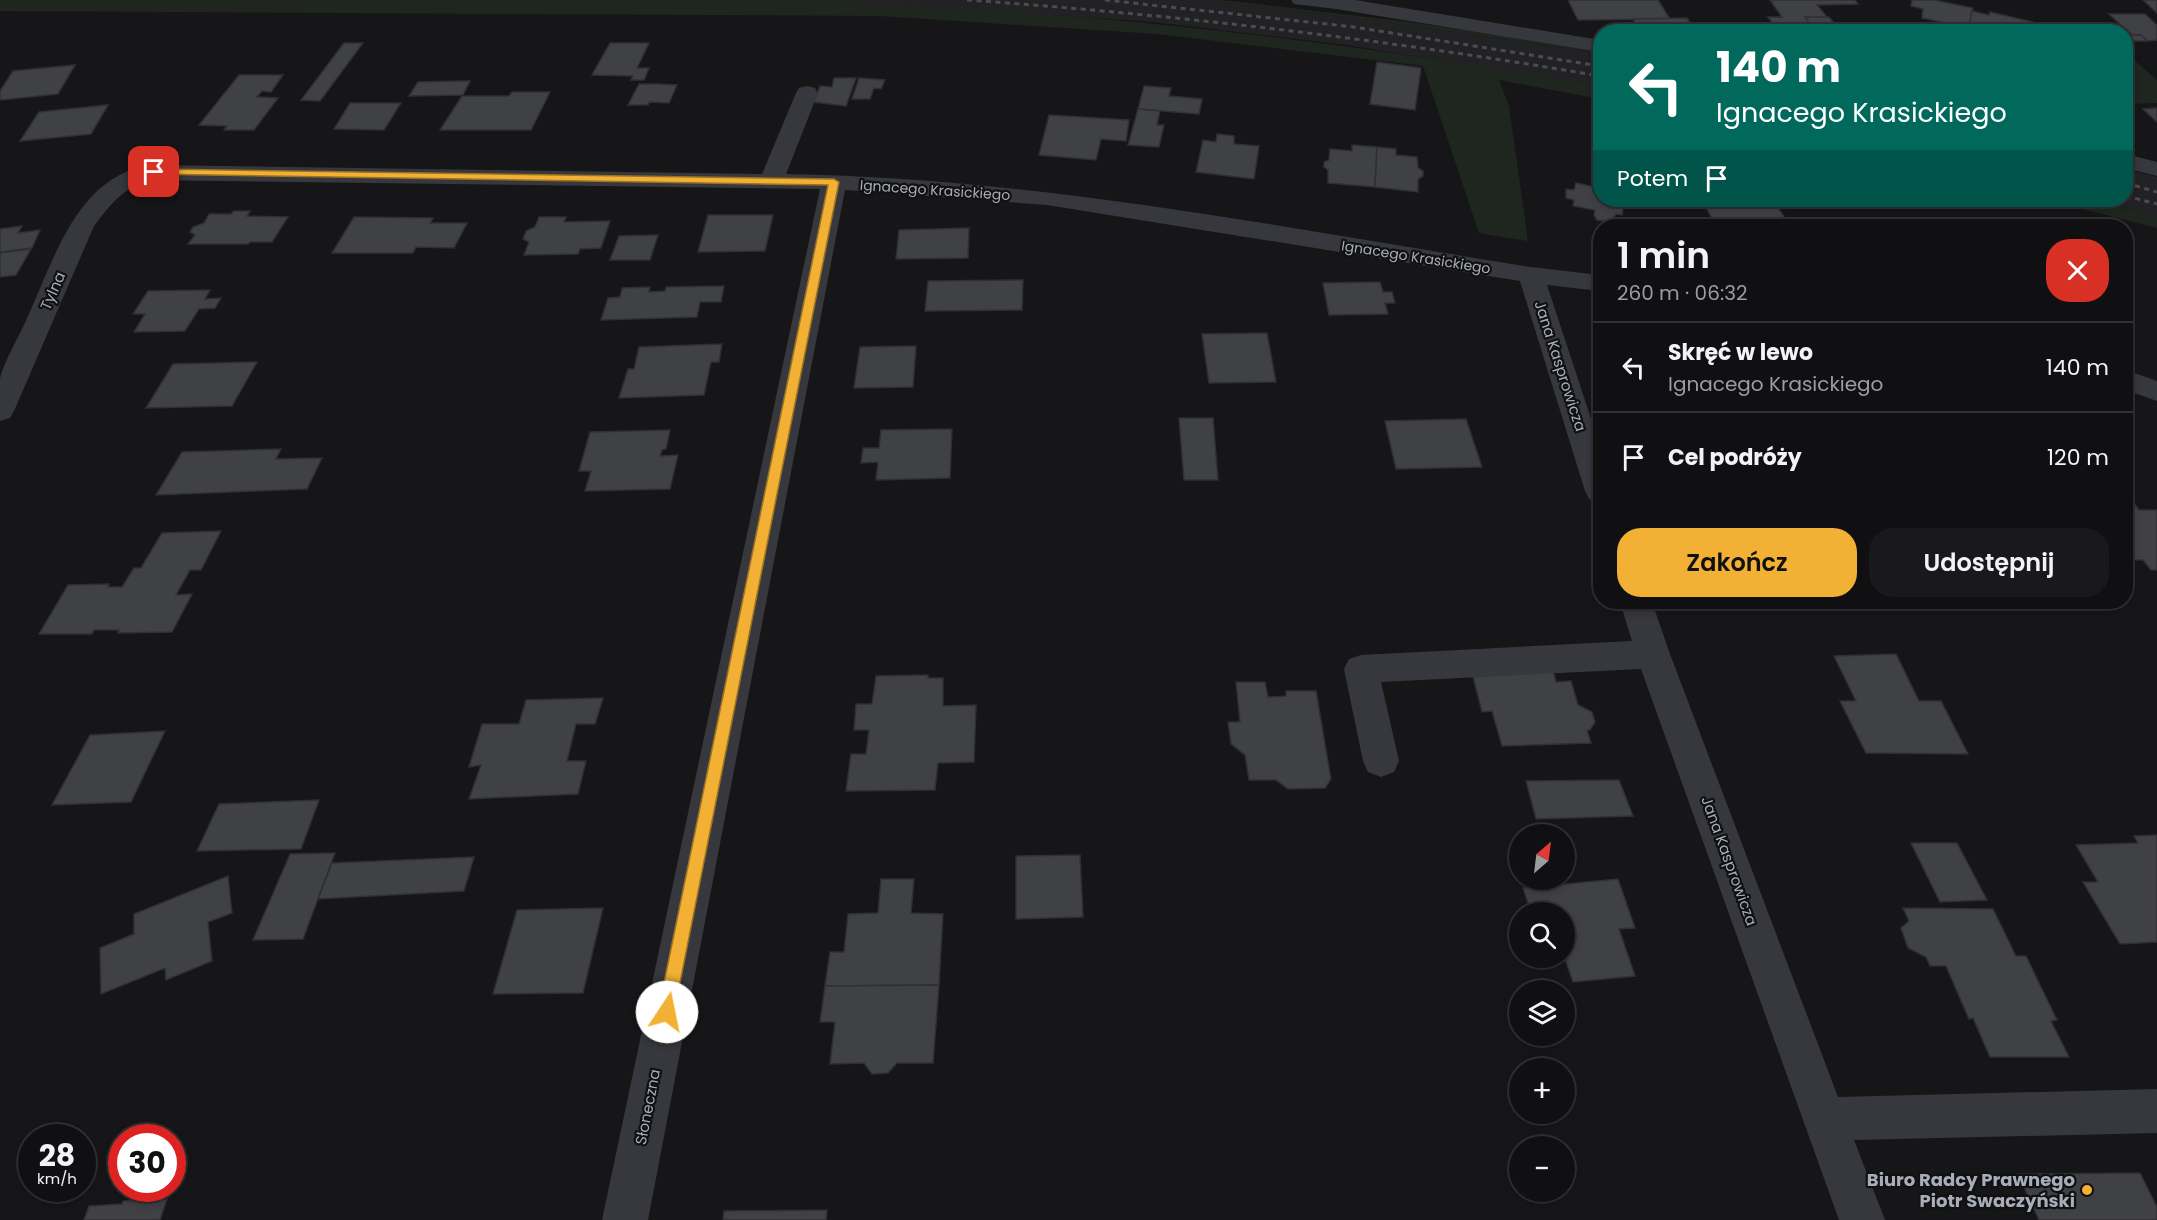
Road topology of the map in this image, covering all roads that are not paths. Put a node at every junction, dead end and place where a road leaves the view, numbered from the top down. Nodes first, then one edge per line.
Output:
1 (1301, 0) edge
2 (1425, 0) edge
3 (1432, 20) junction
4 (1593, 45) edge
5 (807, 93) dead end
6 (2133, 162) edge
7 (2157, 169) edge
8 (771, 181) junction
9 (121, 182) joint
10 (834, 182) junction
11 (1531, 275) junction
12 (1593, 282) edge
13 (2133, 382) edge
14 (2157, 391) edge
15 (0, 411) edge
16 (1593, 469) edge
17 (1638, 609) edge
18 (1653, 654) junction
19 (1381, 761) dead end
20 (2157, 1111) edge
21 (1823, 1119) junction
22 (625, 1220) edge
23 (1862, 1220) edge

1 - 3 street
2 - 3 street
3 - 4 street
5 - 8 street
6 - 7 street
8 - 9 street, Ignacego Krasickiego
8 - 10 street, Ignacego Krasickiego
9 - 15 street, Tylna
10 - 11 street, Ignacego Krasickiego
10 - 22 street, Słoneczna
11 - 12 street, Ignacego Krasickiego
11 - 16 street, Jana Kasprowicza
13 - 14 street
17 - 18 street, Jana Kasprowicza
18 - 19 street
18 - 21 street, Jana Kasprowicza
20 - 21 street
21 - 23 street, Jana Kasprowicza

